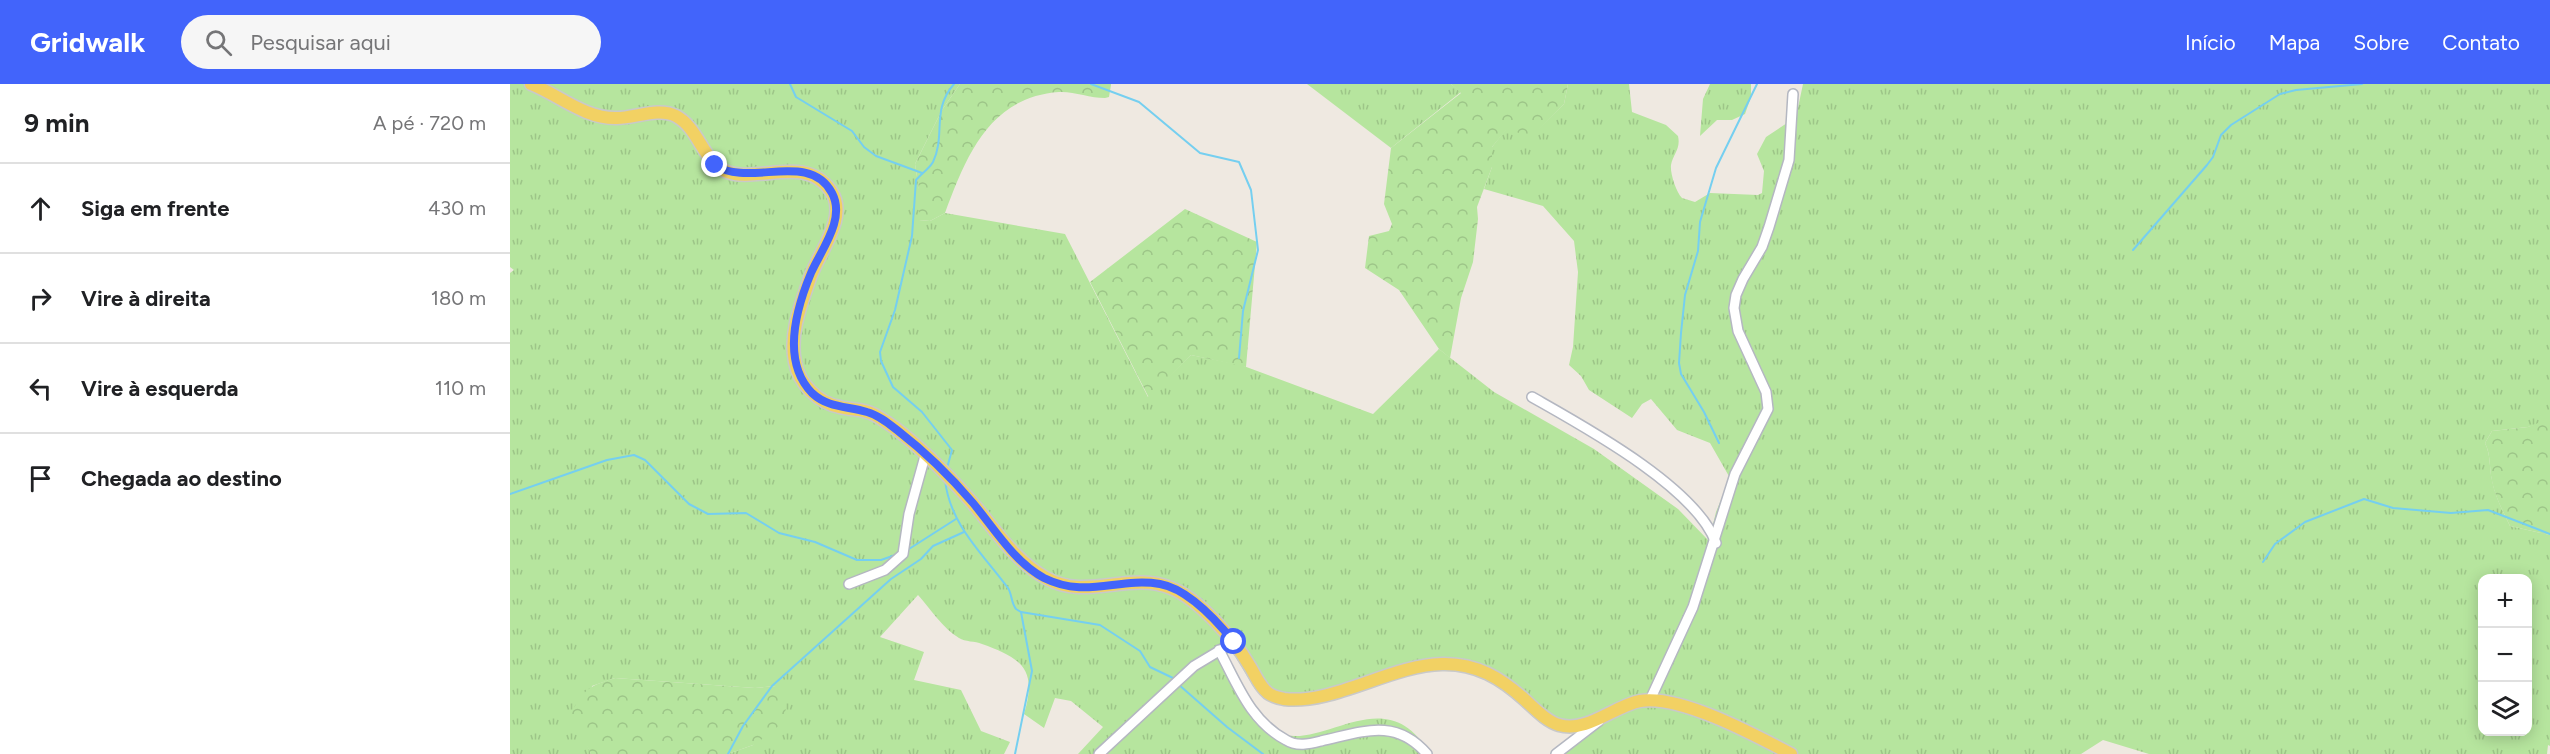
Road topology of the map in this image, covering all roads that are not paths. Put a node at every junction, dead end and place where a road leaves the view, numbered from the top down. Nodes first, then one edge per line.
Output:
1 (531, 84) edge
2 (1793, 94) dead end
3 (1532, 397) dead end
4 (925, 456) junction
5 (1716, 543) junction
6 (849, 585) dead end
7 (1234, 642) junction
8 (1219, 650) junction
9 (1650, 700) junction
10 (1607, 714) junction
11 (1099, 754) edge
12 (1426, 754) edge
13 (1556, 754) edge
14 (1791, 754) edge

1 - 4 main road
2 - 5 street
3 - 5 street
4 - 6 street
4 - 7 main road
5 - 9 street
7 - 8 street
7 - 10 main road
8 - 11 street
8 - 12 street
9 - 10 main road
9 - 14 main road
10 - 13 street

